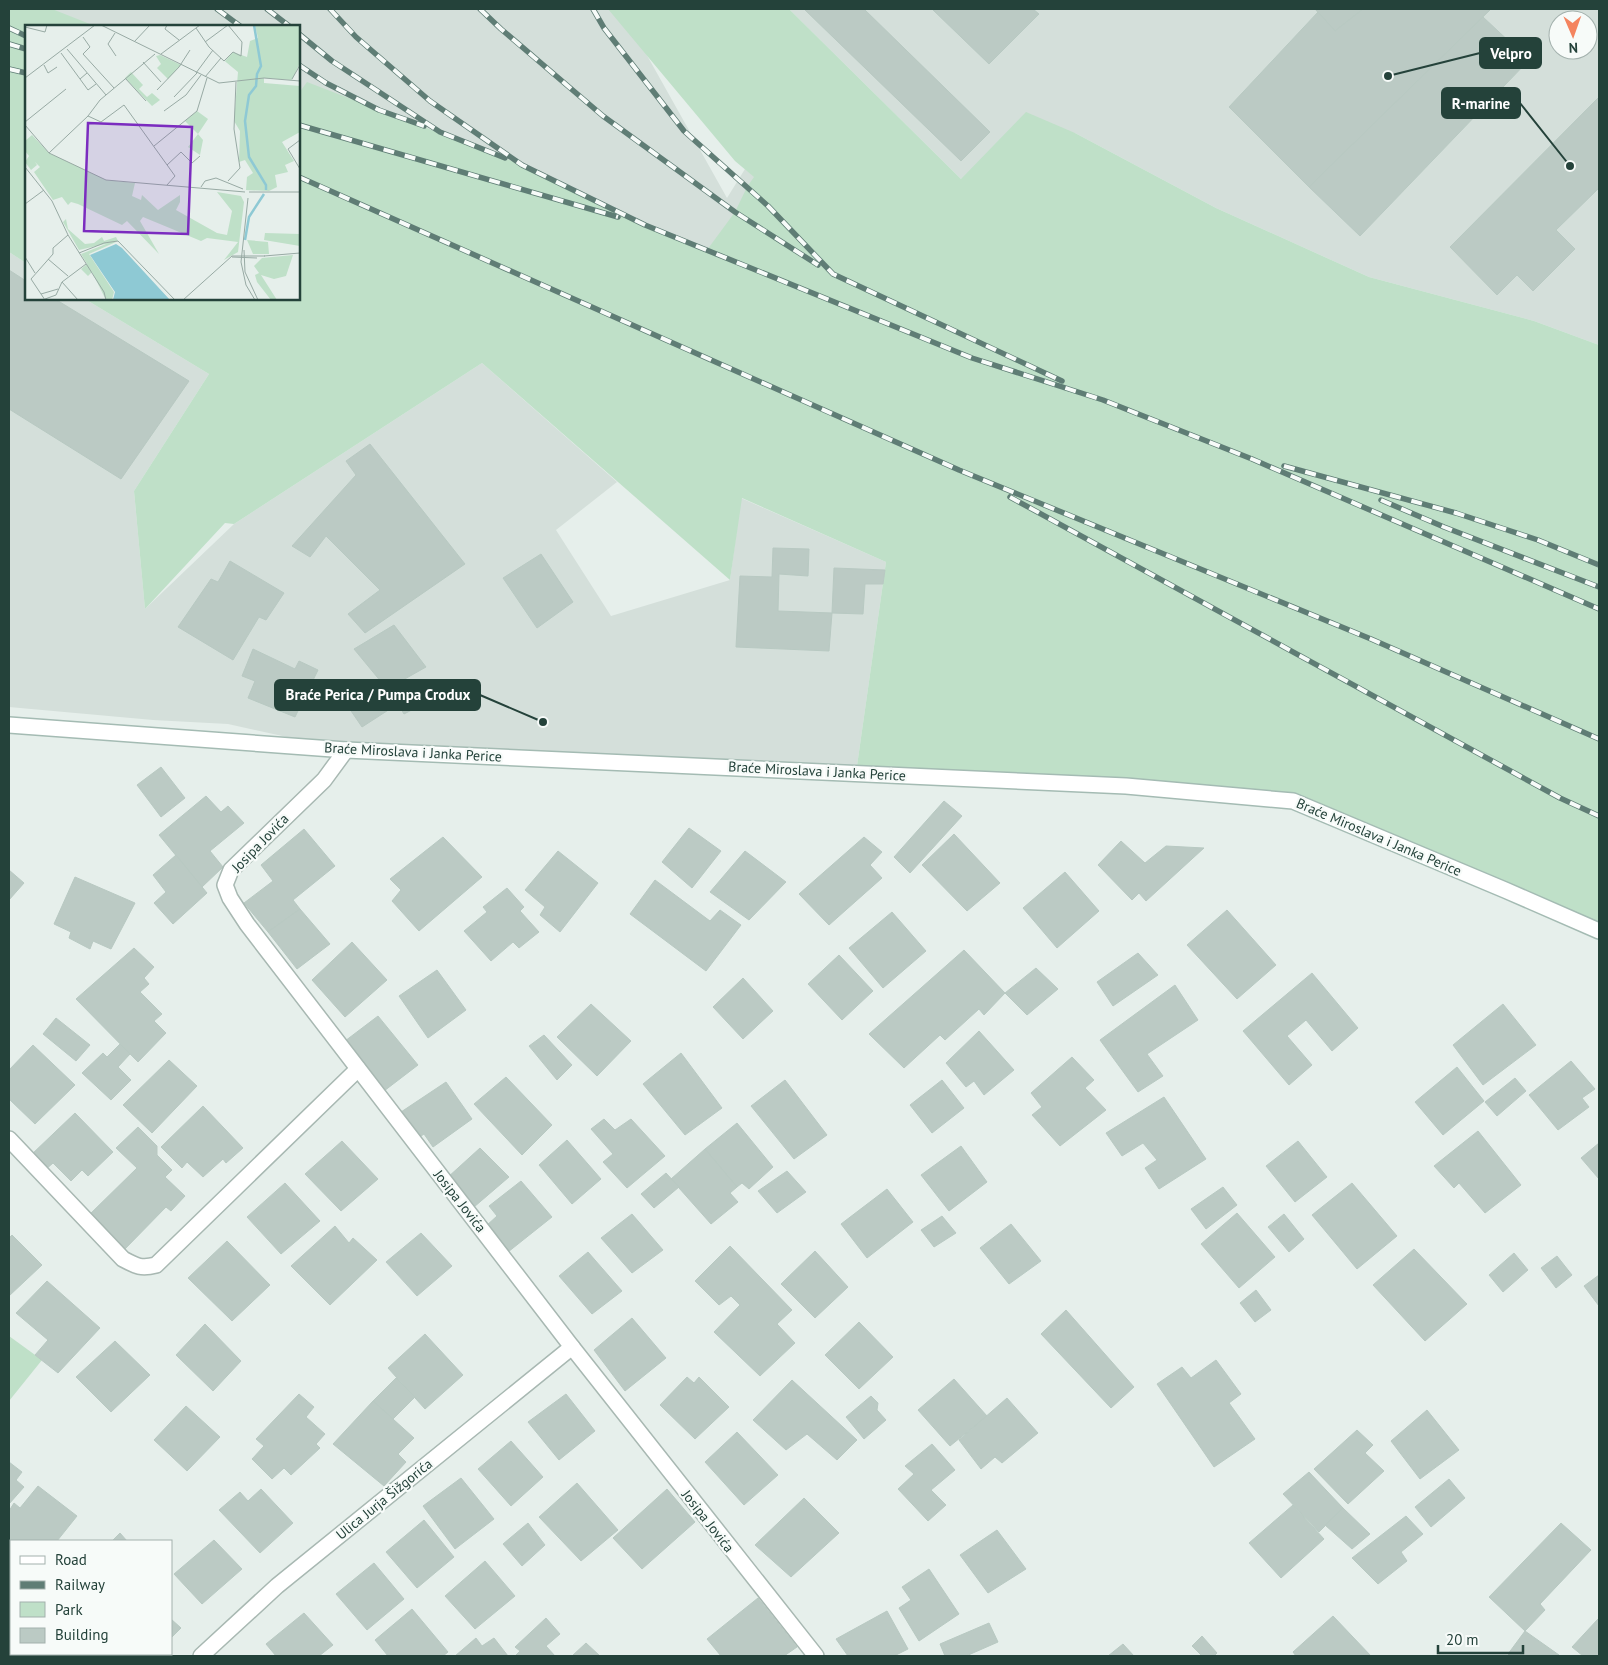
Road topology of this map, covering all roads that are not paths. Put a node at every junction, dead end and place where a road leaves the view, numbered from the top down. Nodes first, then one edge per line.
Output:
1 (9, 725) edge
2 (346, 750) junction
3 (1599, 932) edge
4 (358, 1069) junction
5 (9, 1139) edge
6 (572, 1347) junction
7 (201, 1656) edge
8 (816, 1656) edge

1 - 2 street, Braće Miroslava i Janka Perice
2 - 3 street, Braće Miroslava i Janka Perice
2 - 4 street, Josipa Jovića
4 - 5 street
4 - 6 street, Josipa Jovića
6 - 7 street, Ulica Jurja Šižgorića
6 - 8 street, Josipa Jovića

